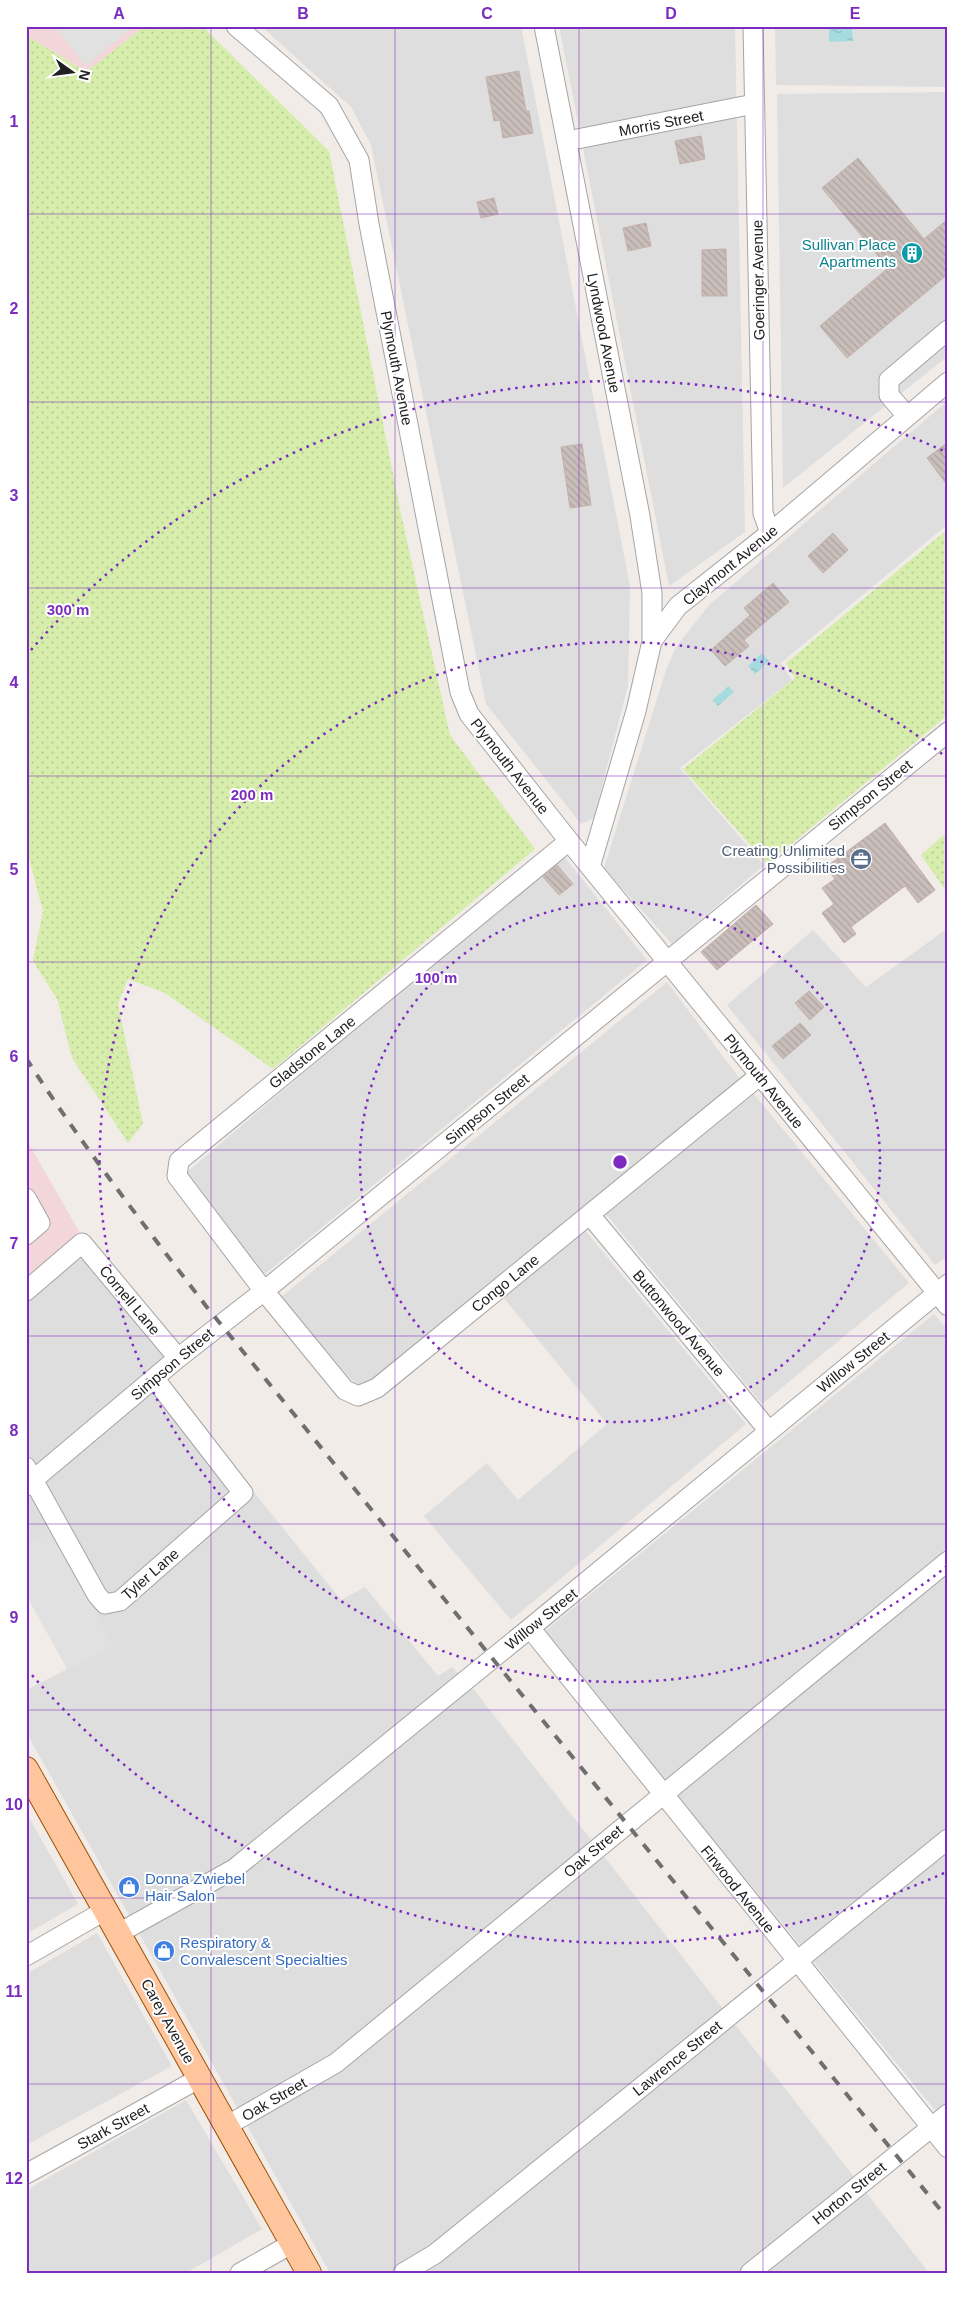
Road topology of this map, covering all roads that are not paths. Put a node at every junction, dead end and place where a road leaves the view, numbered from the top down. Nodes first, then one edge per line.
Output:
1 (236, 26) edge
2 (544, 26) edge
3 (753, 26) edge
4 (754, 104) junction
5 (567, 141) junction
6 (948, 330) edge
7 (948, 382) edge
8 (907, 416) junction
9 (770, 533) junction
10 (652, 641) junction
11 (948, 732) edge
12 (569, 841) junction
13 (590, 867) junction
14 (667, 962) junction
15 (759, 1076) junction
16 (26, 1198) edge
17 (590, 1214) junction
18 (26, 1235) edge
19 (26, 1291) edge
20 (264, 1291) junction
21 (944, 1294) edge
22 (178, 1358) junction
23 (154, 1378) junction
24 (769, 1431) junction
25 (29, 1478) edge
26 (948, 1561) edge
27 (530, 1628) junction
28 (26, 1769) edge
29 (661, 1794) junction
30 (948, 1838) edge
31 (106, 1910) junction
32 (119, 1933) junction
33 (26, 1956) edge
34 (797, 1960) junction
35 (200, 2078) junction
36 (948, 2114) edge
37 (228, 2125) junction
38 (931, 2128) junction
39 (948, 2148) edge
40 (26, 2174) edge
41 (292, 2243) junction
42 (240, 2273) edge
43 (309, 2273) edge
44 (403, 2273) edge
45 (750, 2273) edge

1 - 12 street, Plymouth Avenue
2 - 5 street, Lyndwood Avenue
3 - 4 street, Goeringer Avenue
4 - 5 street, Morris Street
4 - 9 street, Goeringer Avenue
5 - 10 street, Lyndwood Avenue
6 - 8 street
7 - 8 street, Claymont Avenue
8 - 9 street, Claymont Avenue
9 - 10 street, Claymont Avenue
10 - 13 street, Claymont Avenue
11 - 14 street, Simpson Street
12 - 13 street, Plymouth Avenue
12 - 20 street, Gladstone Lane
13 - 14 street, Plymouth Avenue
14 - 15 street, Plymouth Avenue
14 - 20 street, Simpson Street
15 - 17 street, Congo Lane
15 - 21 street, Plymouth Avenue
16 - 18 street
17 - 20 street, Congo Lane
17 - 24 street, Buttonwood Avenue
19 - 22 street, Cornell Lane
20 - 22 street, Simpson Street
21 - 24 street, Willow Street
22 - 23 street, Simpson Street
23 - 25 street, Simpson Street
23 - 25 street, Tyler Lane
24 - 27 street, Willow Street
26 - 29 street, Oak Street
27 - 29 street, Firwood Avenue
27 - 32 street, Willow Street
28 - 31 main road, Carey Avenue
29 - 34 street, Firwood Avenue
29 - 37 street, Oak Street
30 - 34 street, Lawrence Street
31 - 32 main road, Carey Avenue
31 - 33 street
32 - 35 main road, Carey Avenue
34 - 38 street, Firwood Avenue
34 - 44 street, Lawrence Street
35 - 37 main road, Carey Avenue
35 - 40 street, Stark Street
36 - 38 street, Horton Street
37 - 41 main road, Carey Avenue
38 - 39 street, Firwood Avenue
38 - 45 street, Horton Street
41 - 42 street
41 - 43 main road, Carey Avenue

